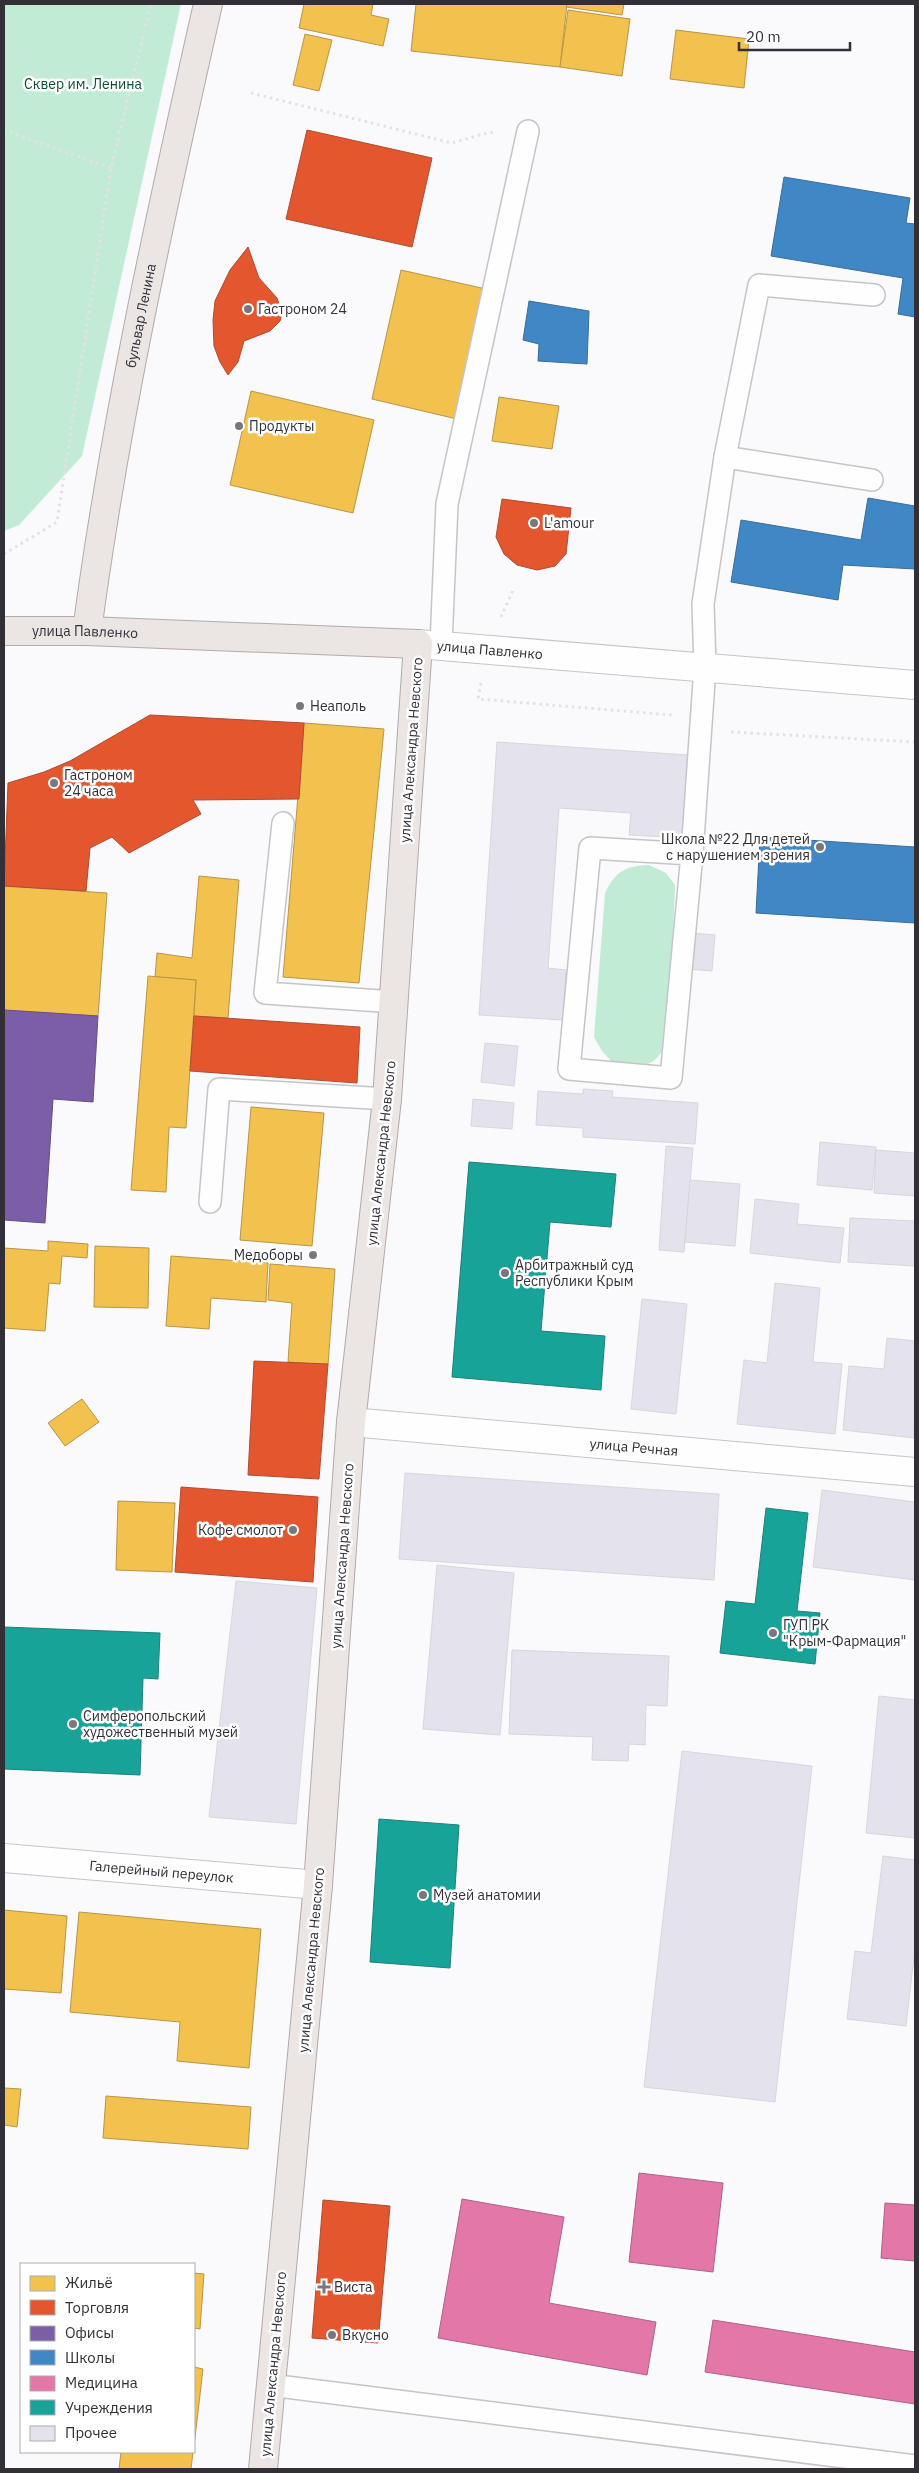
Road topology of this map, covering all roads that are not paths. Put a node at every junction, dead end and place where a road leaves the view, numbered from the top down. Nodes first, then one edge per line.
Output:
1 (208, 4) edge
2 (528, 131) road end
3 (874, 296) dead end
4 (725, 457) junction
5 (872, 480) dead end
6 (4, 630) edge
7 (87, 631) junction
8 (430, 644) junction
9 (705, 667) junction
10 (915, 685) edge
11 (283, 823) dead end
12 (692, 854) junction
13 (395, 1002) junction
14 (387, 1100) junction
15 (210, 1202) dead end
16 (351, 1422) junction
17 (915, 1472) edge
18 (4, 1858) edge
19 (318, 1885) junction
20 (270, 2385) junction
21 (915, 2466) edge
22 (263, 2469) edge

1 - 7 main road, бульвар Ленина
2 - 8 lane
3 - 4 lane
4 - 5 lane
4 - 9 lane
6 - 7 main road, улица Павленко
7 - 8 main road, улица Павленко
8 - 9 street, улица Павленко
8 - 13 main road, улица Александра Невского
9 - 10 street, улица Павленко
9 - 12 lane
11 - 13 lane
12 - 12 lane
13 - 14 main road, улица Александра Невского
14 - 15 lane
14 - 16 main road, улица Александра Невского
16 - 17 street, улица Речная
16 - 19 main road, улица Александра Невского
18 - 19 street, Галерейный переулок
19 - 20 main road, улица Александра Невского
20 - 21 lane
20 - 22 main road, улица Александра Невского

